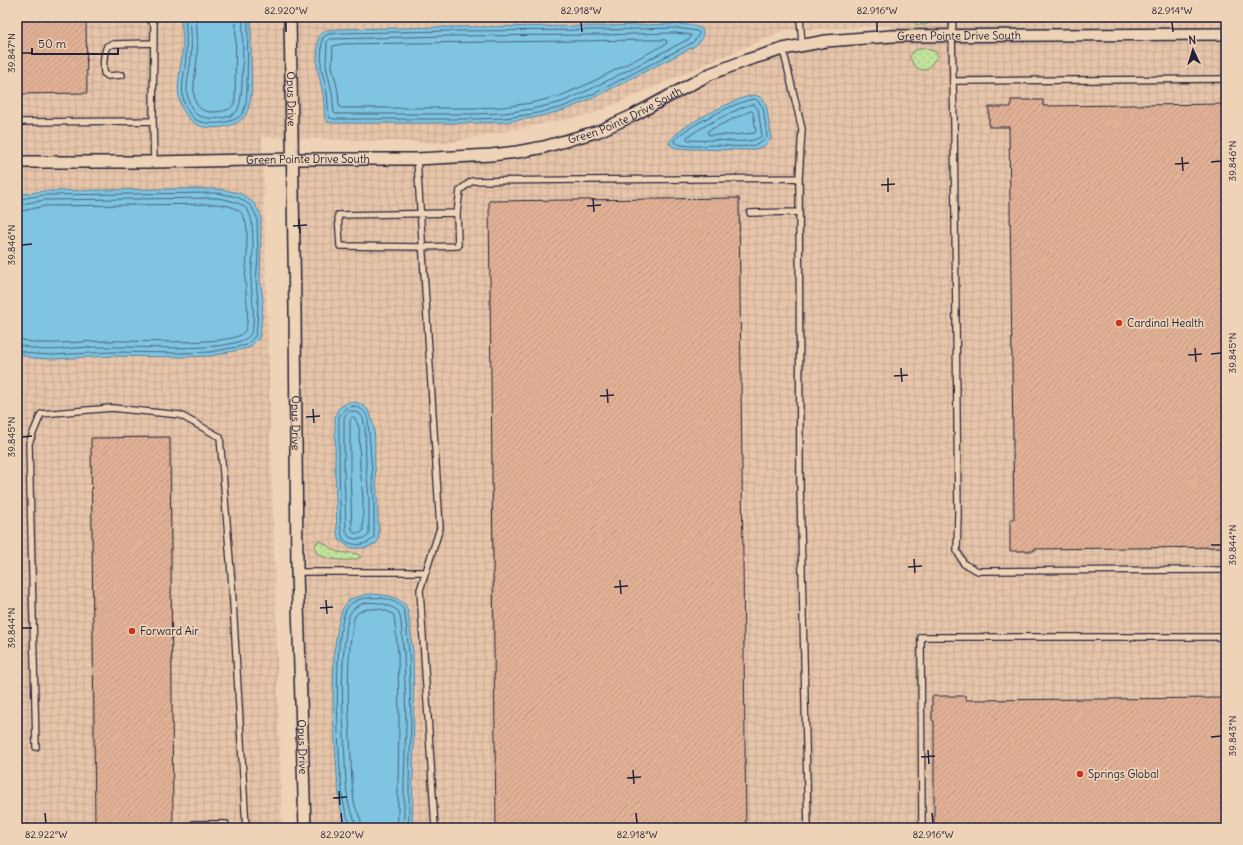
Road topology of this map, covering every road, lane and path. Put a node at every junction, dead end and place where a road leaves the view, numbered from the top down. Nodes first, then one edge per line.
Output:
1 (147, 17) edge
2 (290, 17) edge
3 (800, 17) edge
4 (953, 17) edge
5 (1226, 34) edge
6 (952, 36) junction
7 (154, 43) junction
8 (802, 46) junction
9 (783, 49) junction
10 (122, 75) dead end
11 (1226, 79) edge
12 (953, 81) junction
13 (153, 121) junction
14 (17, 122) edge
15 (417, 159) junction
16 (293, 160) junction
17 (17, 162) edge
18 (154, 162) junction
19 (799, 178) junction
20 (800, 212) junction
21 (420, 213) junction
22 (457, 213) junction
23 (750, 213) dead end
24 (422, 247) junction
25 (1226, 570) edge
26 (297, 572) junction
27 (426, 572) junction
28 (1226, 637) edge
29 (36, 747) dead end
30 (194, 828) edge
31 (226, 828) edge
32 (246, 828) edge
33 (305, 828) edge
34 (435, 828) edge
35 (808, 828) edge
36 (922, 828) edge

1 - 7 lane
2 - 16 street, Opus Drive
3 - 8 lane
4 - 6 lane
5 - 6 street, Green Pointe Drive South
6 - 8 street, Green Pointe Drive South
6 - 12 lane
7 - 10 lane
7 - 13 lane
8 - 9 street, Green Pointe Drive South
9 - 15 street, Green Pointe Drive South
9 - 19 lane
11 - 12 lane
12 - 25 lane
13 - 14 lane
13 - 18 lane
15 - 16 street, Green Pointe Drive South
15 - 21 lane
16 - 18 street, Green Pointe Drive South
16 - 26 street, Opus Drive
17 - 18 street, Green Pointe Drive South
19 - 20 lane
19 - 22 lane
20 - 23 lane
20 - 35 lane
21 - 22 lane
21 - 24 lane
21 - 24 lane
22 - 24 lane
24 - 27 lane
26 - 27 lane
26 - 33 street, Opus Drive
27 - 34 lane
28 - 36 lane
29 - 32 lane
30 - 31 lane

